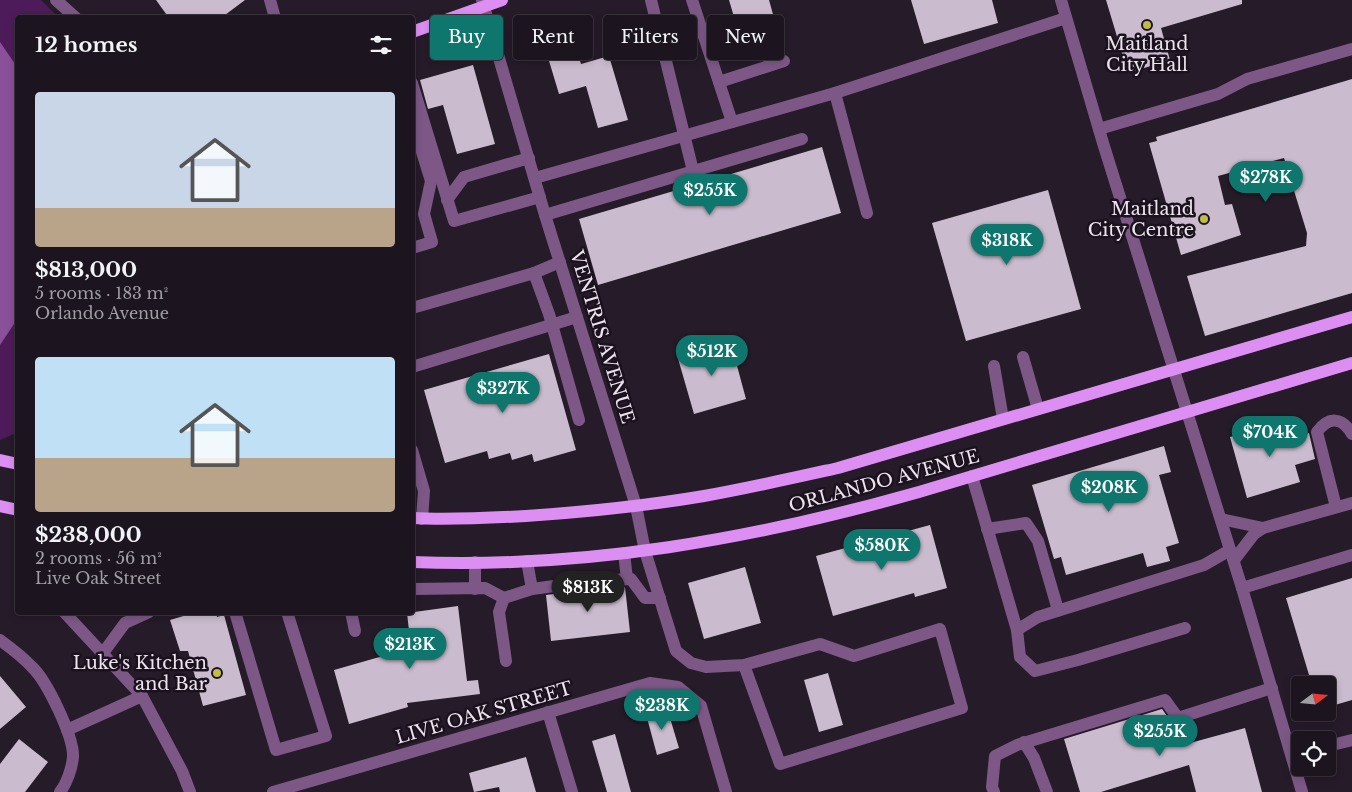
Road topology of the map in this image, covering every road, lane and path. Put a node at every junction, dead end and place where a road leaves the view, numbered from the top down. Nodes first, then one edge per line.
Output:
1 (56, 0) edge
2 (270, 0) edge
3 (502, 0) edge
4 (651, 0) edge
5 (692, 0) edge
6 (1061, 0) edge
7 (483, 3) edge
8 (73, 15) edge
9 (274, 15) edge
10 (1066, 18) junction
11 (415, 31) edge
12 (1352, 49) edge
13 (784, 61) dead end
14 (719, 82) junction
15 (835, 92) junction
16 (415, 93) edge
17 (732, 122) junction
18 (415, 129) edge
19 (1099, 129) junction
20 (683, 136) junction
21 (802, 139) dead end
22 (529, 158) junction
23 (693, 171) junction
24 (535, 178) junction
25 (540, 197) junction
26 (447, 200) junction
27 (867, 213) dead end
28 (545, 214) junction
29 (415, 247) edge
30 (560, 262) junction
31 (534, 273) junction
32 (415, 307) edge
33 (577, 316) junction
34 (1352, 317) edge
35 (552, 325) junction
36 (1023, 358) dead end
37 (1352, 363) edge
38 (415, 366) edge
39 (994, 366) dead end
40 (1174, 369) junction
41 (1038, 409) junction
42 (1187, 411) junction
43 (1003, 419) junction
44 (579, 420) dead end
45 (1352, 434) edge
46 (0, 460) edge
47 (415, 460) edge
48 (15, 463) edge
49 (972, 476) junction
50 (1352, 503) edge
51 (0, 506) edge
52 (636, 506) junction
53 (1336, 507) junction
54 (15, 509) edge
55 (417, 519) edge
56 (1221, 519) junction
57 (1263, 528) junction
58 (988, 530) junction
59 (646, 551) junction
60 (624, 553) junction
61 (1232, 555) junction
62 (1352, 555) edge
63 (527, 561) junction
64 (415, 562) edge
65 (476, 562) junction
66 (627, 579) junction
67 (1242, 588) junction
68 (415, 589) edge
69 (475, 589) junction
70 (532, 589) junction
71 (504, 598) junction
72 (660, 598) junction
73 (1058, 610) junction
74 (67, 615) edge
75 (142, 615) edge
76 (236, 615) edge
77 (288, 615) edge
78 (352, 615) edge
79 (1185, 628) dead end
80 (1017, 630) junction
81 (355, 631) dead end
82 (0, 640) edge
83 (103, 653) junction
84 (506, 662) dead end
85 (744, 665) junction
86 (1272, 688) junction
87 (142, 696) junction
88 (548, 712) junction
89 (67, 730) junction
90 (1291, 740) edge
91 (1352, 740) edge
92 (1024, 742) junction
93 (1336, 744) edge
94 (1299, 776) edge
95 (60, 792) edge
96 (190, 792) edge
97 (273, 792) edge
98 (572, 792) edge
99 (726, 792) edge
100 (994, 792) edge
101 (1047, 792) edge
102 (1302, 792) edge

1 - 8 street
2 - 9 street
3 - 7 main road
4 - 20 street
5 - 14 street
6 - 10 street
7 - 11 main road
7 - 22 street, VENTRIS AVENUE
10 - 15 street
10 - 19 street
12 - 19 street
13 - 14 street
14 - 17 street
15 - 17 street
15 - 27 street
16 - 26 street
17 - 20 street
18 - 29 street
19 - 40 street
20 - 23 street
20 - 24 street
21 - 23 street
22 - 24 street, VENTRIS AVENUE
22 - 26 street
23 - 28 street
24 - 25 street, VENTRIS AVENUE
25 - 26 street
25 - 28 street, VENTRIS AVENUE
28 - 30 street, VENTRIS AVENUE
30 - 31 street
30 - 33 street, VENTRIS AVENUE
31 - 32 street
31 - 35 street
33 - 35 street
33 - 52 street, VENTRIS AVENUE
34 - 40 main road, ORLANDO AVENUE
35 - 38 street
35 - 44 street
36 - 41 street
37 - 42 main road, ORLANDO AVENUE
39 - 43 street
40 - 41 main road, ORLANDO AVENUE
40 - 42 street
41 - 43 main road, ORLANDO AVENUE
42 - 49 main road, ORLANDO AVENUE
42 - 56 street
43 - 52 main road, ORLANDO AVENUE
45 - 53 street
46 - 48 main road
47 - 55 street
49 - 58 street
49 - 59 main road, ORLANDO AVENUE
50 - 53 street
51 - 54 main road
52 - 55 main road, ORLANDO AVENUE
52 - 59 street, VENTRIS AVENUE
53 - 57 street
56 - 57 street
56 - 61 street
57 - 61 street
58 - 73 street
58 - 80 street
59 - 60 main road, ORLANDO AVENUE
59 - 72 street, VENTRIS AVENUE
60 - 63 main road, ORLANDO AVENUE
60 - 66 street
61 - 67 street
61 - 73 street
62 - 67 street
63 - 65 main road, ORLANDO AVENUE
63 - 70 street
64 - 65 main road, ORLANDO AVENUE
65 - 69 street
66 - 70 street
66 - 72 street
67 - 86 street
68 - 69 street
69 - 71 street
70 - 71 street
71 - 84 street
72 - 85 street, VENTRIS AVENUE
73 - 80 street
74 - 83 street
75 - 83 street
76 - 77 street
78 - 81 street
79 - 80 street
82 - 89 street
83 - 87 street
85 - 85 street
86 - 90 street
86 - 92 street
87 - 89 street
87 - 96 street
88 - 97 street, LIVE OAK STREET
88 - 98 street
88 - 99 street, LIVE OAK STREET
89 - 95 street
91 - 93 street
92 - 100 street
92 - 101 street
94 - 102 street

